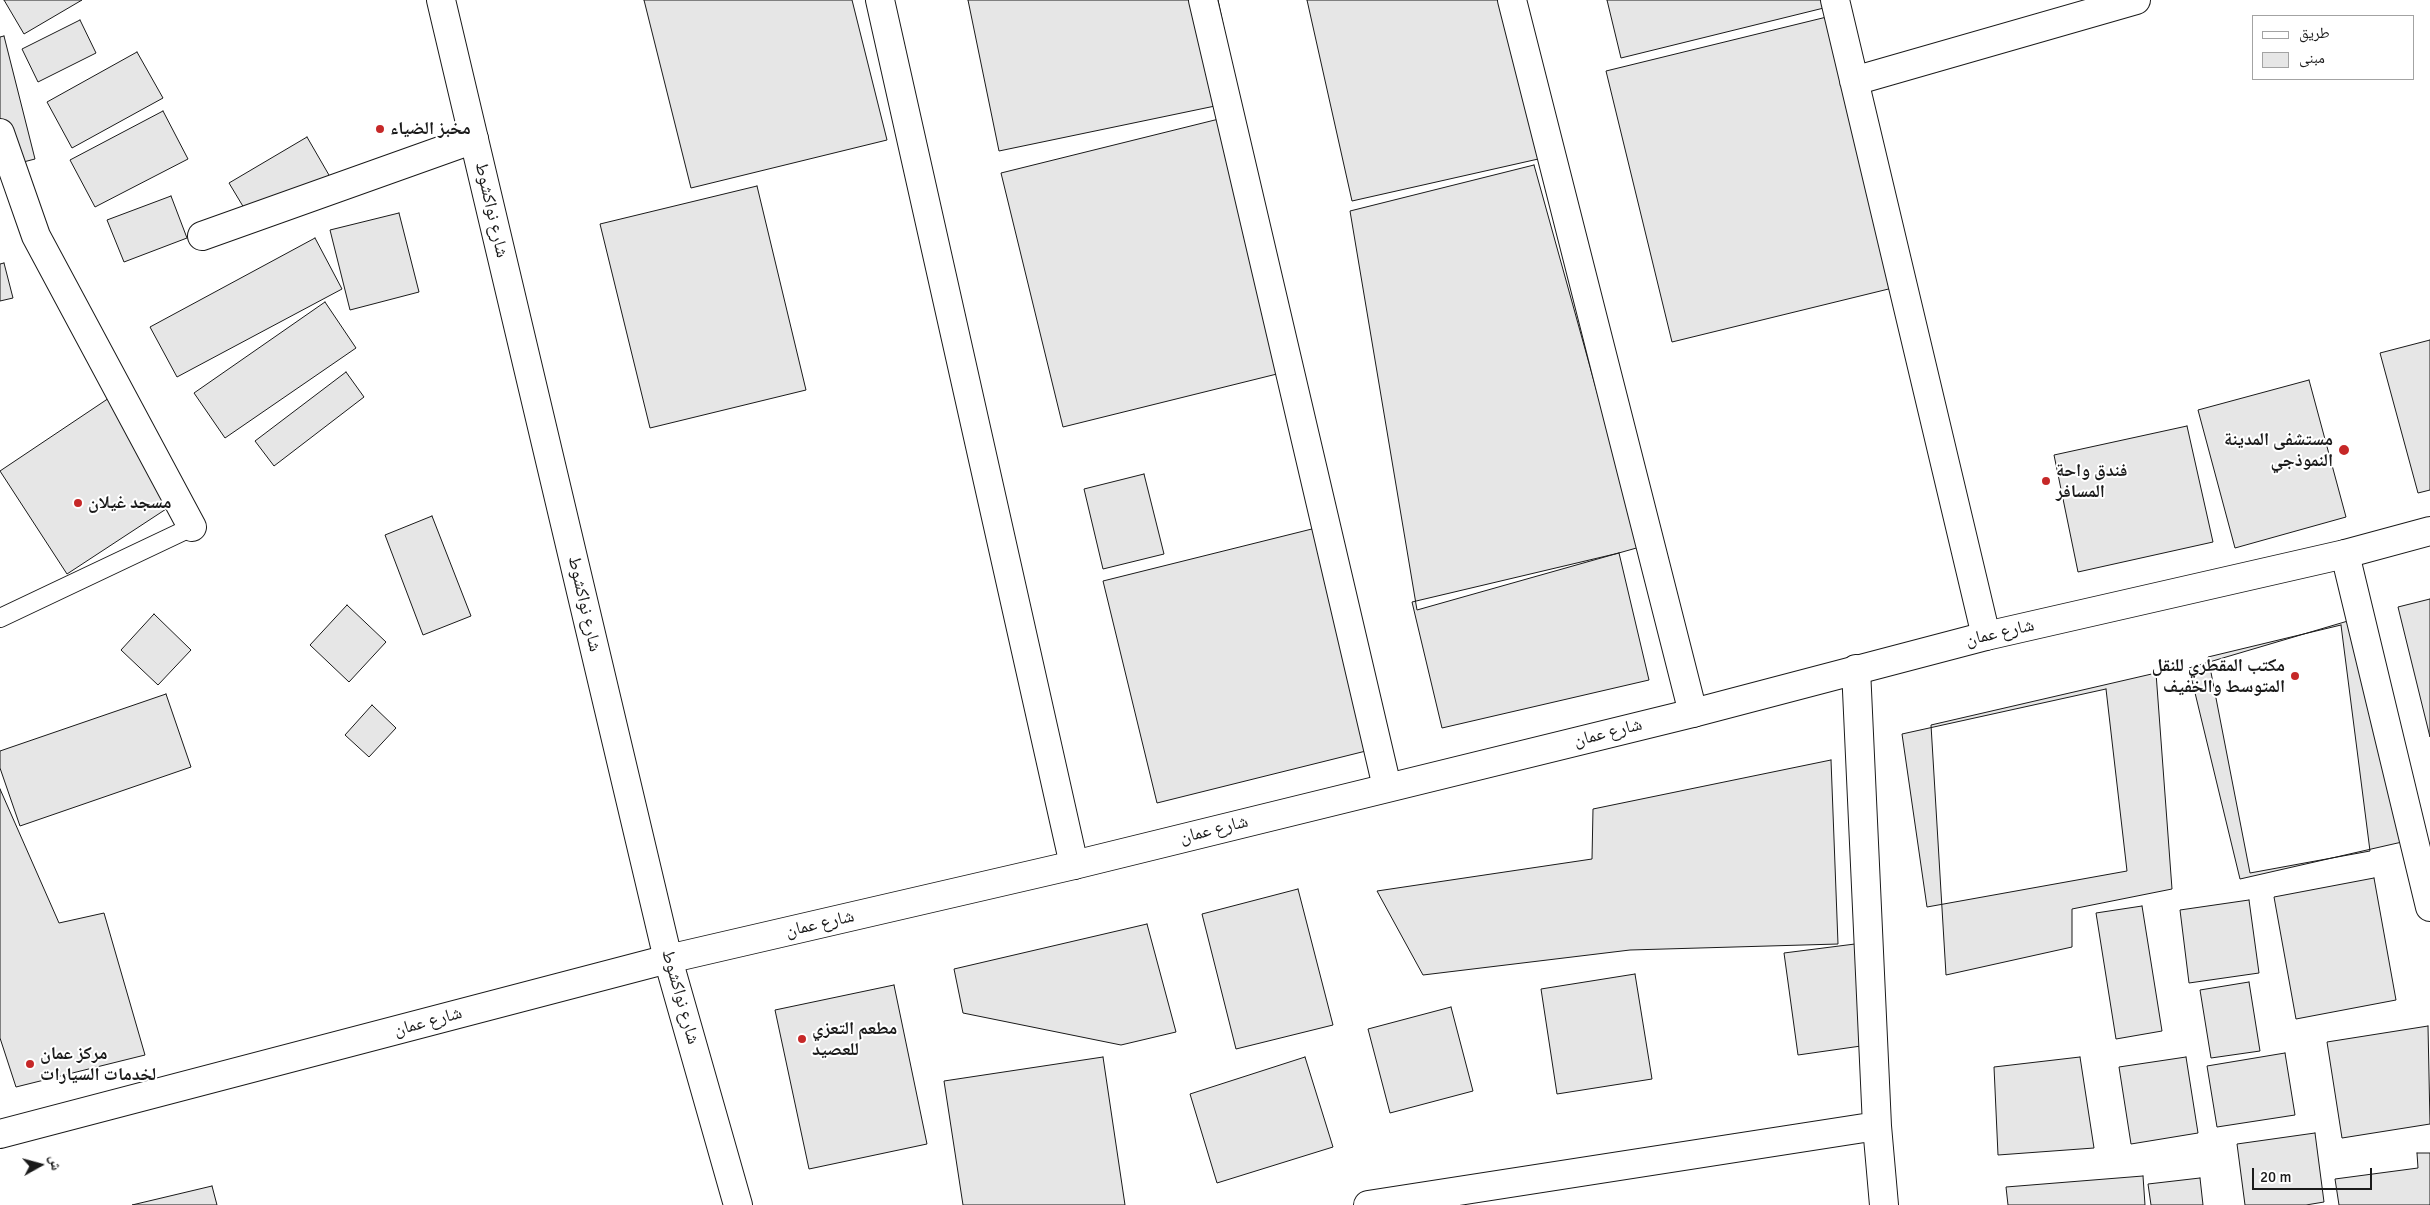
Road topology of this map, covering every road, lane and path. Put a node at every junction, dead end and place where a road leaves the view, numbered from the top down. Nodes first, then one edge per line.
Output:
1 (442, 0) edge
2 (880, 0) edge
3 (1204, 0) edge
4 (1512, 0) edge
5 (1835, 0) edge
6 (2136, 0) edge
7 (1854, 81) junction
8 (0, 133) edge
9 (474, 139) junction
10 (202, 236) dead end
11 (192, 527) joint
12 (2430, 531) edge
13 (2345, 554) junction
14 (0, 618) edge
15 (1986, 636) junction
16 (1856, 669) junction
17 (1693, 713) junction
18 (1388, 787) junction
19 (1074, 865) junction
20 (2430, 907) edge
21 (668, 959) junction
22 (1878, 1126) junction
23 (0, 1134) edge
24 (738, 1205) edge
25 (1368, 1205) edge
26 (1884, 1205) edge

1 - 9 street, شارع نواكشوط
2 - 19 street
3 - 18 street
4 - 17 street
5 - 7 street
6 - 7 street
7 - 15 street
8 - 11 street
9 - 10 street
9 - 21 street, شارع نواكشوط
11 - 14 lane
12 - 13 street, شارع عمان
13 - 15 street, شارع عمان
13 - 20 street
15 - 16 street, شارع عمان
16 - 17 street, شارع عمان
16 - 22 street
17 - 18 street, شارع عمان
18 - 19 street, شارع عمان
19 - 21 street, شارع عمان
21 - 23 street, شارع عمان
21 - 24 street, شارع نواكشوط
22 - 25 street
22 - 26 street

